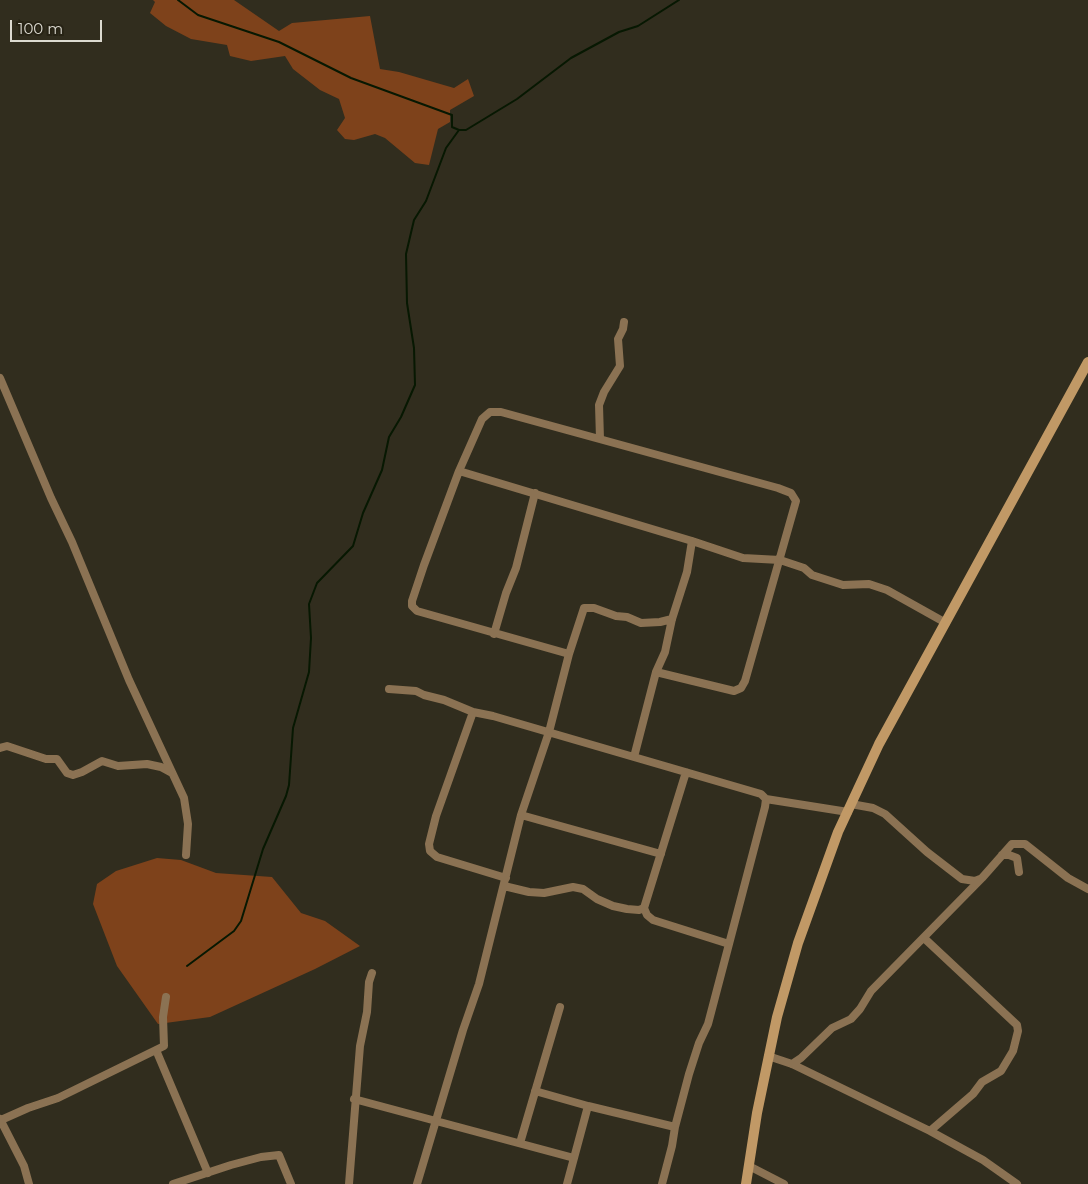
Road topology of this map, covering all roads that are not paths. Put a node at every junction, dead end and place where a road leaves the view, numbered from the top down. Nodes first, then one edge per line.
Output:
1 (624, 322) dead end
2 (1088, 362) edge
3 (0, 378) edge
4 (600, 439) junction
5 (459, 471) junction
6 (535, 493) junction
7 (692, 540) junction
8 (780, 560) junction
9 (672, 620) junction
10 (946, 623) junction
11 (494, 634) junction
12 (568, 654) junction
13 (656, 672) junction
14 (389, 688) dead end
15 (473, 712) junction
16 (549, 732) junction
17 (0, 748) edge
18 (634, 757) junction
19 (686, 772) junction
20 (172, 773) junction
21 (766, 799) junction
22 (849, 808) junction
23 (521, 815) junction
24 (661, 854) junction
25 (186, 855) dead end
26 (1002, 855) junction
27 (1019, 872) dead end
28 (982, 878) junction
29 (962, 879) junction
30 (505, 882) junction
31 (1088, 889) edge
32 (961, 900) junction
33 (644, 908) junction
34 (924, 938) junction
35 (729, 944) junction
36 (372, 973) dead end
37 (166, 997) dead end
38 (560, 1006) dead end
39 (156, 1050) junction
40 (768, 1056) junction
41 (792, 1064) junction
42 (535, 1091) junction
43 (354, 1099) junction
44 (588, 1106) junction
45 (1, 1119) edge
46 (436, 1122) junction
47 (675, 1128) junction
48 (930, 1131) junction
49 (520, 1144) junction
50 (574, 1158) junction
51 (749, 1166) junction
52 (208, 1172) junction
53 (29, 1184) edge
54 (174, 1184) edge
55 (291, 1184) edge
56 (349, 1184) edge
57 (417, 1184) edge
58 (567, 1184) edge
59 (662, 1184) edge
60 (746, 1184) edge
61 (784, 1184) edge
62 (1017, 1184) edge

1 - 4 street
2 - 10 main road
3 - 20 street
4 - 5 street
4 - 8 street
5 - 6 street
5 - 11 street
6 - 7 street
6 - 11 street
7 - 8 street
7 - 9 street
8 - 10 street
8 - 13 street
9 - 12 street
9 - 13 street
10 - 22 main road
11 - 12 street
12 - 16 street
13 - 18 street
14 - 15 street
15 - 16 street
15 - 30 street
16 - 18 street
16 - 23 street
17 - 20 street
18 - 19 street
19 - 21 street
19 - 24 street
20 - 25 street
21 - 22 street
21 - 35 street
22 - 29 street
22 - 40 main road
23 - 24 street
23 - 30 street
24 - 33 street
26 - 27 street
26 - 28 street
26 - 31 street
28 - 29 street
28 - 32 street
29 - 32 street
30 - 33 street
30 - 46 street
32 - 34 street
33 - 35 street
34 - 41 street
34 - 48 street
35 - 47 street
36 - 43 street
37 - 39 street
38 - 42 street
39 - 45 street
39 - 52 street
40 - 41 street
40 - 51 main road
41 - 48 street
42 - 44 street
42 - 49 street
43 - 46 street
43 - 56 street
44 - 47 street
44 - 50 street
45 - 53 street
46 - 49 street
46 - 57 street
47 - 59 street
48 - 62 street
49 - 50 street
50 - 58 street
51 - 60 main road
51 - 61 street
52 - 54 street
52 - 55 street

